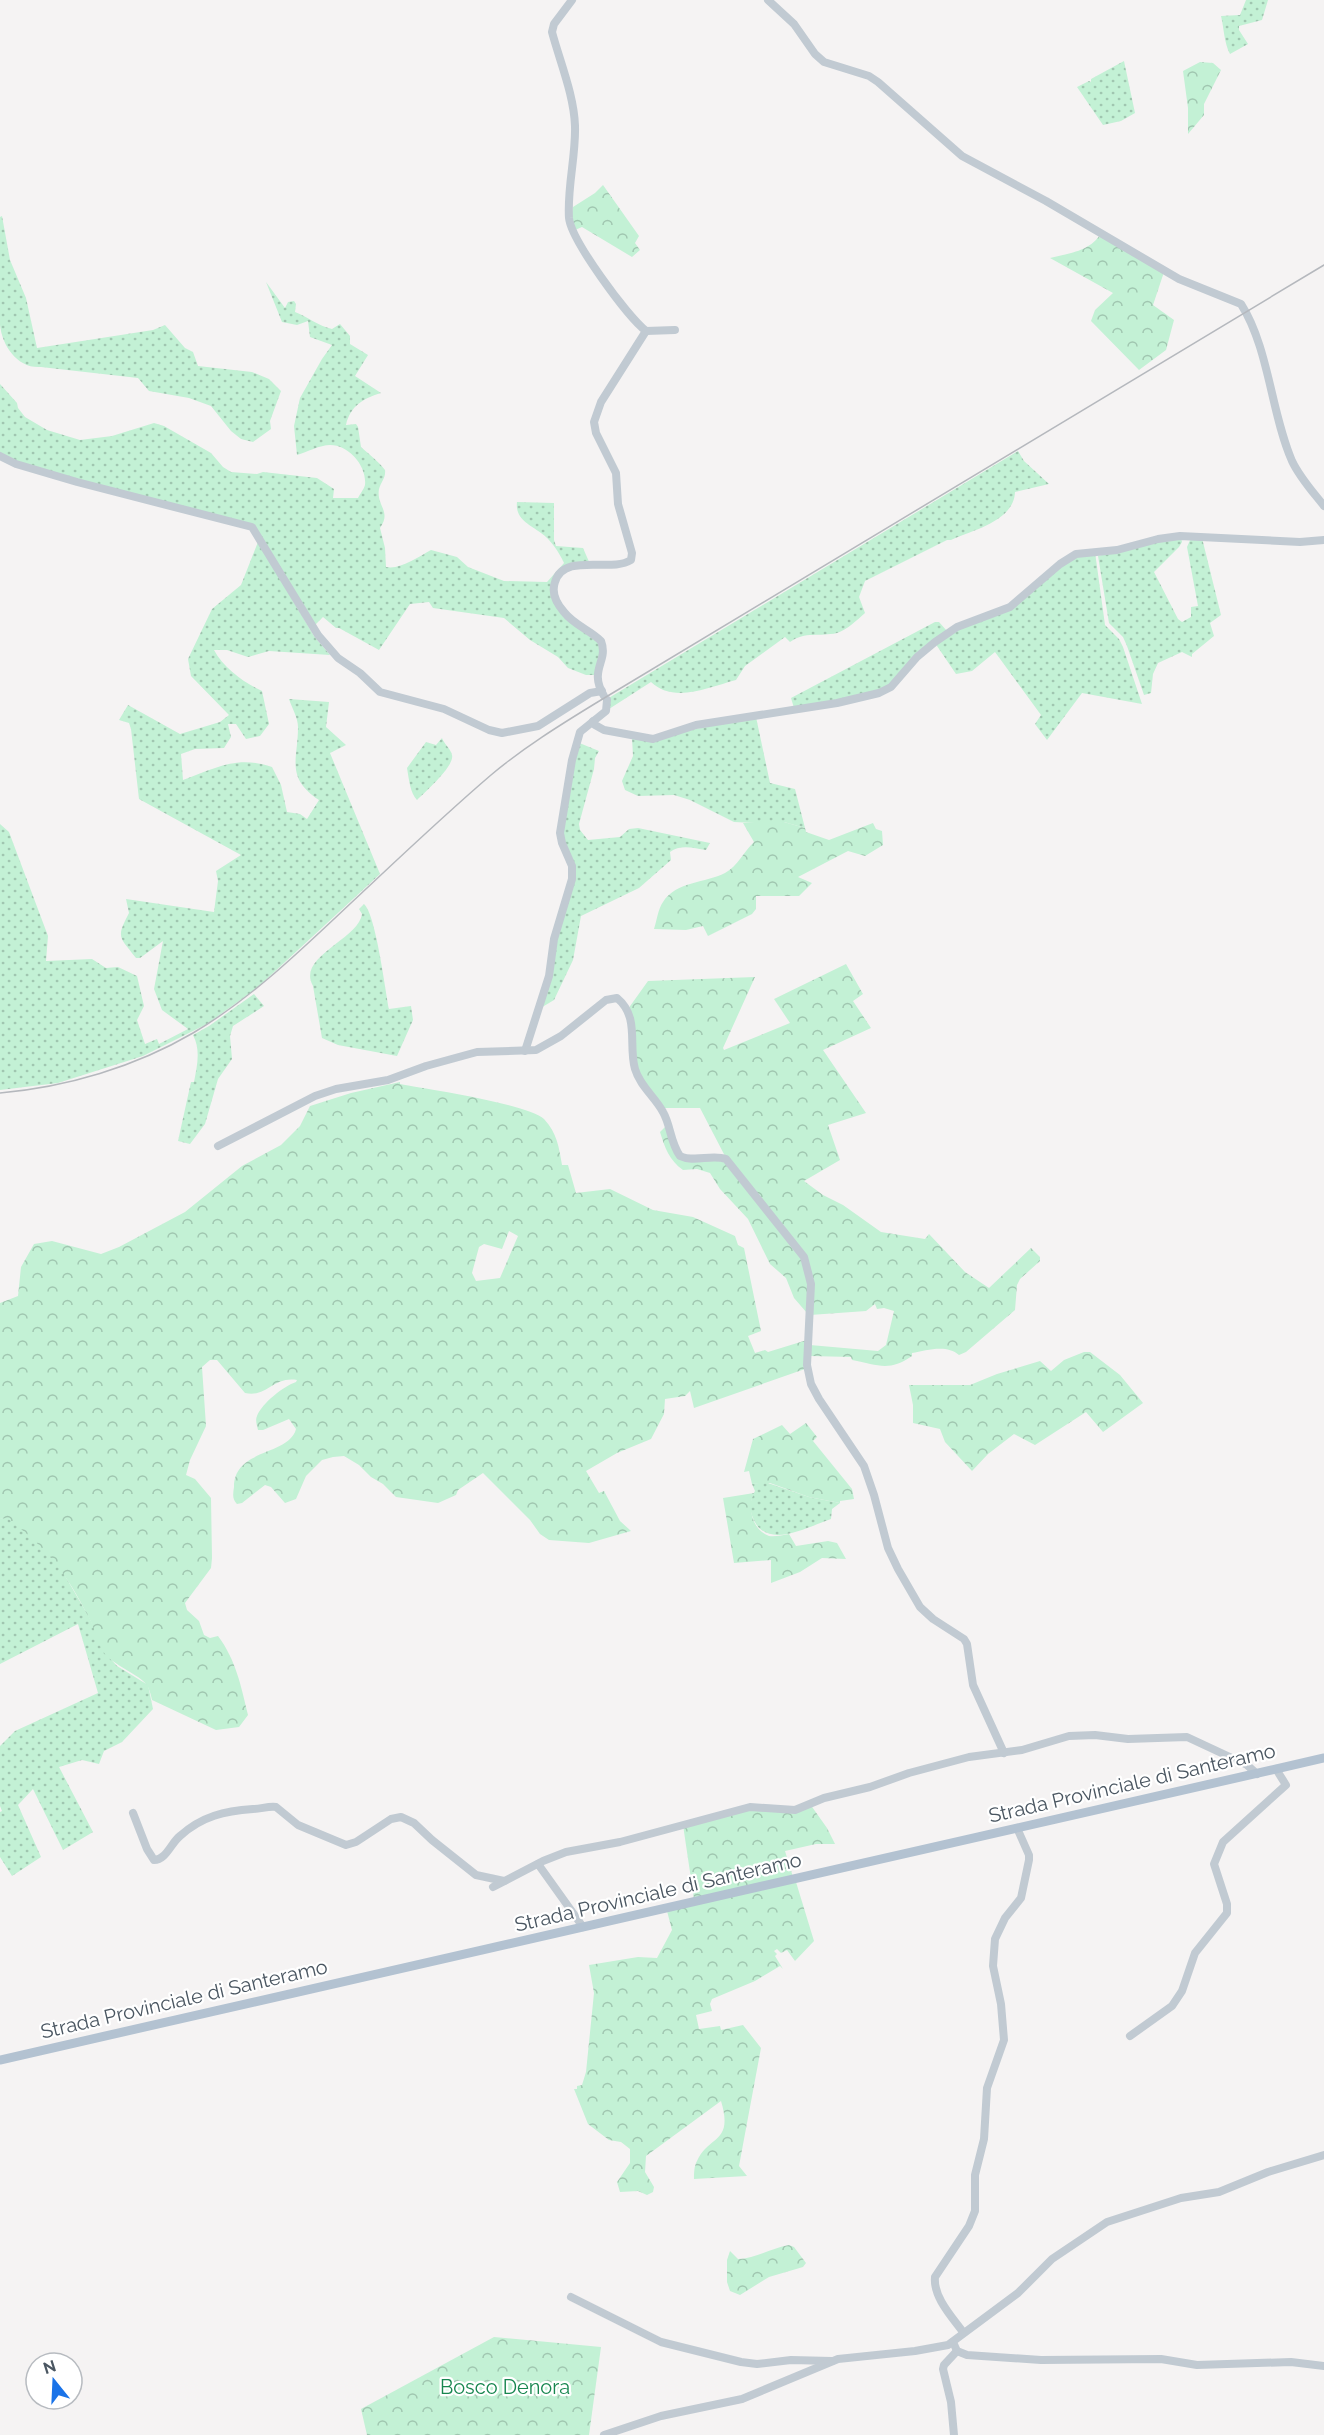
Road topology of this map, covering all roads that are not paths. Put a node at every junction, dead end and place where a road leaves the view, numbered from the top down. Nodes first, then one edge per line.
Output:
1 (572, 0) edge
2 (768, 0) edge
3 (675, 330) dead end
4 (646, 331) junction
5 (0, 456) edge
6 (1324, 506) edge
7 (1324, 540) edge
8 (604, 696) junction
9 (593, 721) junction
10 (525, 1052) junction
11 (218, 1146) dead end
12 (1004, 1753) junction
13 (1324, 1758) edge
14 (1276, 1769) junction
15 (1257, 1774) junction
16 (133, 1813) dead end
17 (1017, 1828) junction
18 (538, 1864) junction
19 (504, 1881) junction
20 (493, 1887) dead end
21 (583, 1928) junction
22 (1130, 2036) dead end
23 (0, 2060) edge
24 (1324, 2155) edge
25 (571, 2297) dead end
26 (963, 2332) junction
27 (953, 2342) junction
28 (957, 2351) junction
29 (834, 2361) junction
30 (1324, 2366) edge
31 (604, 2435) edge
32 (954, 2435) edge

1 - 4 street
2 - 6 street
3 - 4 street
4 - 8 street
5 - 8 street
7 - 9 street
8 - 9 street
9 - 10 street
10 - 11 street
10 - 12 street
12 - 15 street
12 - 18 street
13 - 14 main road, Strada Provinciale di Santeramo
14 - 15 main road, Strada Provinciale di Santeramo
14 - 22 street
15 - 17 main road, Strada Provinciale di Santeramo
16 - 19 street
17 - 21 main road, Strada Provinciale di Santeramo
17 - 26 street
18 - 19 street
18 - 21 street
19 - 20 street
21 - 23 main road, Strada Provinciale di Santeramo
24 - 26 street
25 - 29 street
26 - 27 street
27 - 28 street
27 - 29 street
28 - 30 street
28 - 32 street
29 - 31 street

